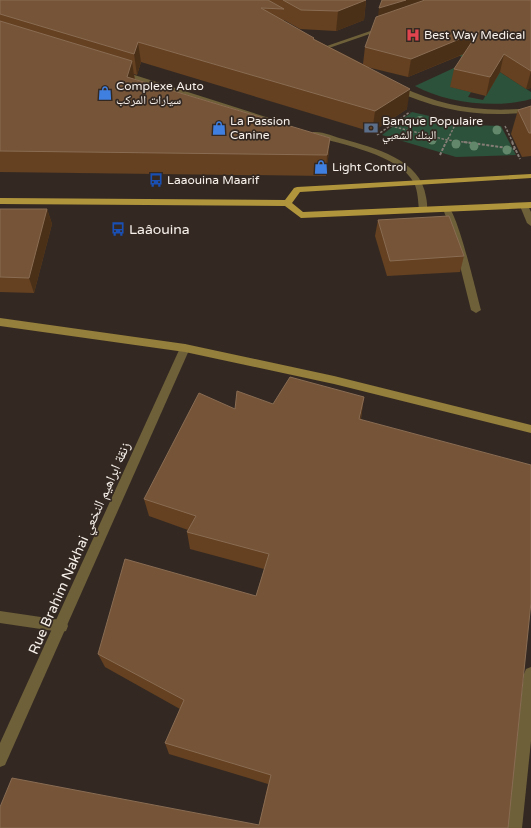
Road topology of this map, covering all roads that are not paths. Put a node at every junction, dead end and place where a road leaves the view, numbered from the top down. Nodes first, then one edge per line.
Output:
1 (389, 26) edge
2 (331, 52) edge
3 (114, 71) edge
4 (393, 86) edge
5 (531, 110) edge
6 (295, 128) edge
7 (310, 132) edge
8 (531, 176) edge
9 (418, 182) junction
10 (0, 201) edge
11 (287, 203) junction
12 (528, 205) edge
13 (447, 209) junction
14 (423, 210) junction
15 (531, 223) edge
16 (476, 310) dead end
17 (0, 322) edge
18 (185, 348) junction
19 (531, 429) edge
20 (0, 617) edge
21 (61, 626) junction
22 (531, 674) edge
23 (0, 760) edge
24 (514, 828) edge

1 - 2 street
3 - 6 street
4 - 5 street
7 - 9 street
8 - 9 main road
9 - 11 main road
9 - 14 street
10 - 11 main road
11 - 14 main road
12 - 13 main road
12 - 15 street
13 - 14 main road
13 - 16 street
17 - 18 main road
18 - 19 main road
18 - 21 street, Rue Brahim Nakhai زنقة ابراهيم النخعي
20 - 21 street
21 - 23 street, Rue Brahim Nakhai زنقة ابراهيم النخعي
22 - 24 street

